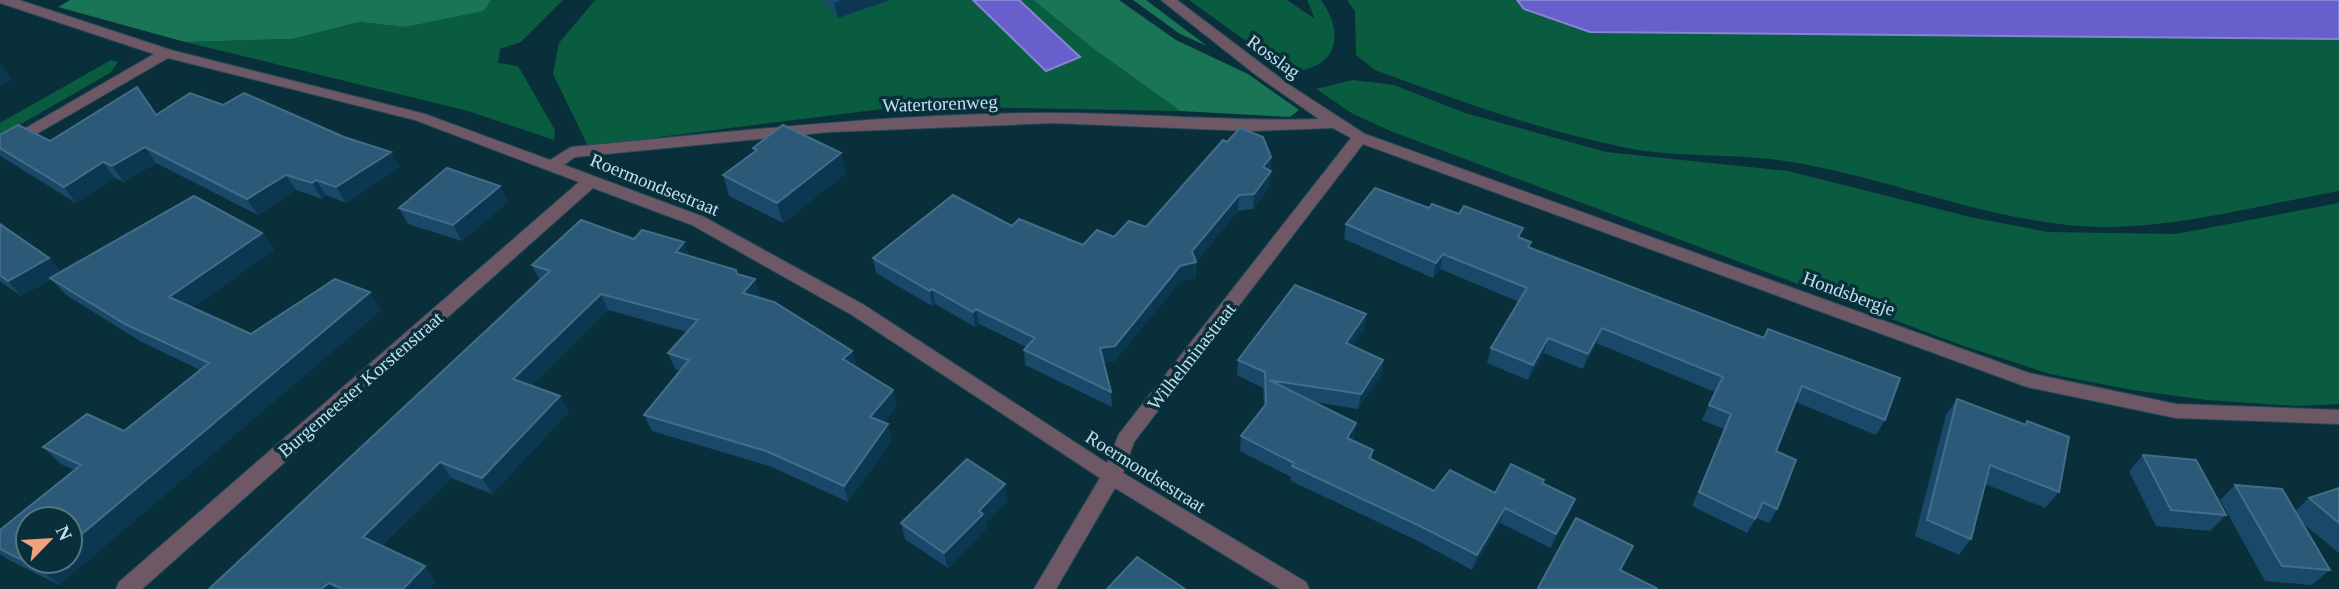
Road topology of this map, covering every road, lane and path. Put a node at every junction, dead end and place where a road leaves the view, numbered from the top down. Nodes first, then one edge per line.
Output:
1 (5, 0) edge
2 (1168, 0) edge
3 (166, 53) junction
4 (1335, 123) junction
5 (1360, 137) junction
6 (0, 150) edge
7 (553, 166) junction
8 (592, 180) junction
9 (2339, 417) edge
10 (1112, 476) junction
11 (127, 589) edge
12 (1045, 589) edge
13 (1298, 589) edge

1 - 3 street, Roermondsestraat
2 - 4 street, Rosslag
3 - 6 street
3 - 7 street, Roermondsestraat
4 - 5 street, Rosslag
4 - 7 street, Watertorenweg
5 - 9 street, Hondsbergje
5 - 10 street, Wilhelminastraat
7 - 8 street, Roermondsestraat
8 - 10 street, Roermondsestraat
8 - 11 street, Burgemeester Korstenstraat
10 - 12 street, Wilhelminastraat
10 - 13 street, Roermondsestraat

